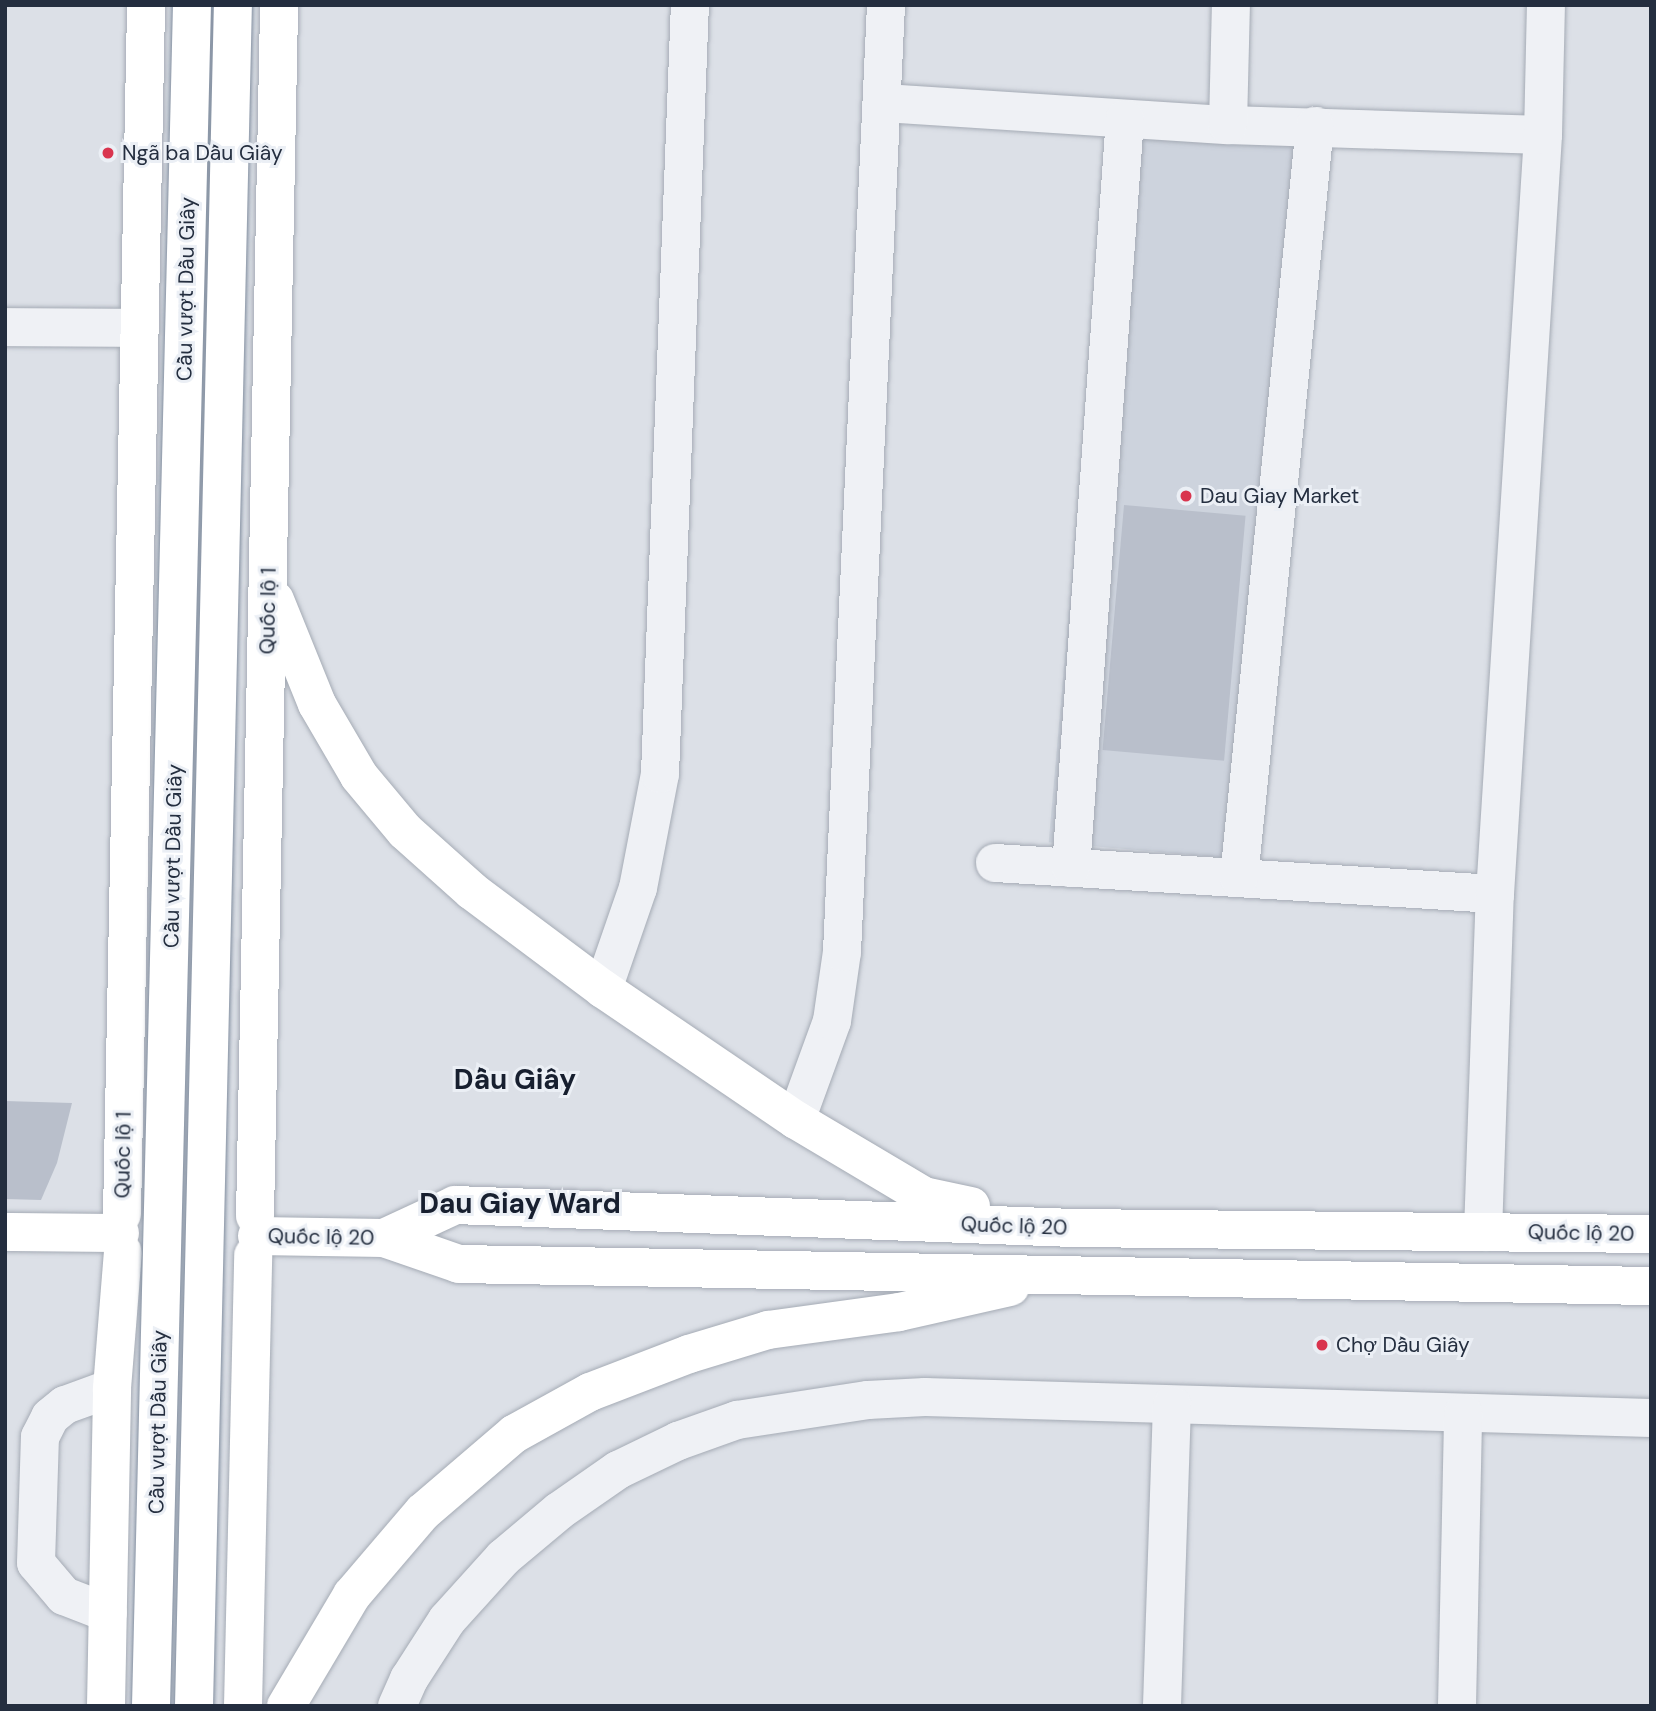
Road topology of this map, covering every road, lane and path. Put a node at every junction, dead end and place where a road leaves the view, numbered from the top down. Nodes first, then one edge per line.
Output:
1 (146, 5) edge
2 (192, 5) edge
3 (233, 5) edge
4 (279, 5) edge
5 (690, 5) edge
6 (886, 5) edge
7 (1231, 5) edge
8 (1546, 5) edge
9 (884, 103) junction
10 (1125, 119) junction
11 (1228, 125) junction
12 (1315, 126) junction
13 (1543, 135) junction
14 (5, 327) edge
15 (138, 328) junction
16 (268, 584) junction
17 (995, 863) dead end
18 (1072, 869) junction
19 (1239, 878) junction
20 (1495, 894) junction
21 (603, 989) junction
22 (796, 1120) junction
23 (1072, 1228) junction
24 (5, 1232) edge
25 (1483, 1232) junction
26 (121, 1233) junction
27 (1651, 1234) edge
28 (255, 1236) junction
29 (384, 1238) junction
30 (1075, 1273) junction
31 (1651, 1286) edge
32 (113, 1388) junction
33 (1172, 1405) junction
34 (1463, 1413) junction
35 (1651, 1418) edge
36 (108, 1613) junction
37 (106, 1706) edge
38 (151, 1706) edge
39 (194, 1706) edge
40 (243, 1706) edge
41 (286, 1706) edge
42 (397, 1706) edge
43 (1162, 1706) edge
44 (1457, 1706) edge

1 - 15 main road, Quốc lộ 1
2 - 38 main road, Cầu vượt Dầu Giây, bridge
3 - 39 main road, Cầu vượt Dầu Giây, bridge
4 - 16 main road, Quốc lộ 1
5 - 21 street
6 - 9 street
7 - 11 street
8 - 13 street
9 - 10 street
9 - 22 street
10 - 11 street
10 - 18 street
11 - 12 street
12 - 13 street
12 - 19 street
13 - 20 street
14 - 15 street
15 - 26 main road, Quốc lộ 1
16 - 21 main road
16 - 28 main road, Quốc lộ 1
17 - 18 street
18 - 19 street
19 - 20 street
20 - 25 street
21 - 22 main road
22 - 23 main road
23 - 25 main road, Quốc lộ 20
23 - 29 main road, Quốc lộ 20
24 - 26 main road
25 - 27 main road, Quốc lộ 20
26 - 28 main road
26 - 28 main road
26 - 32 main road, Quốc lộ 1
28 - 29 main road, Quốc lộ 20
28 - 40 main road, Quốc lộ 1
29 - 30 main road, Quốc lộ 20
30 - 31 main road, Quốc lộ 20
30 - 41 main road
32 - 36 main road, Quốc lộ 1
32 - 36 street
33 - 34 street
33 - 42 street
33 - 43 street
34 - 35 street
34 - 44 street
36 - 37 main road, Quốc lộ 1

